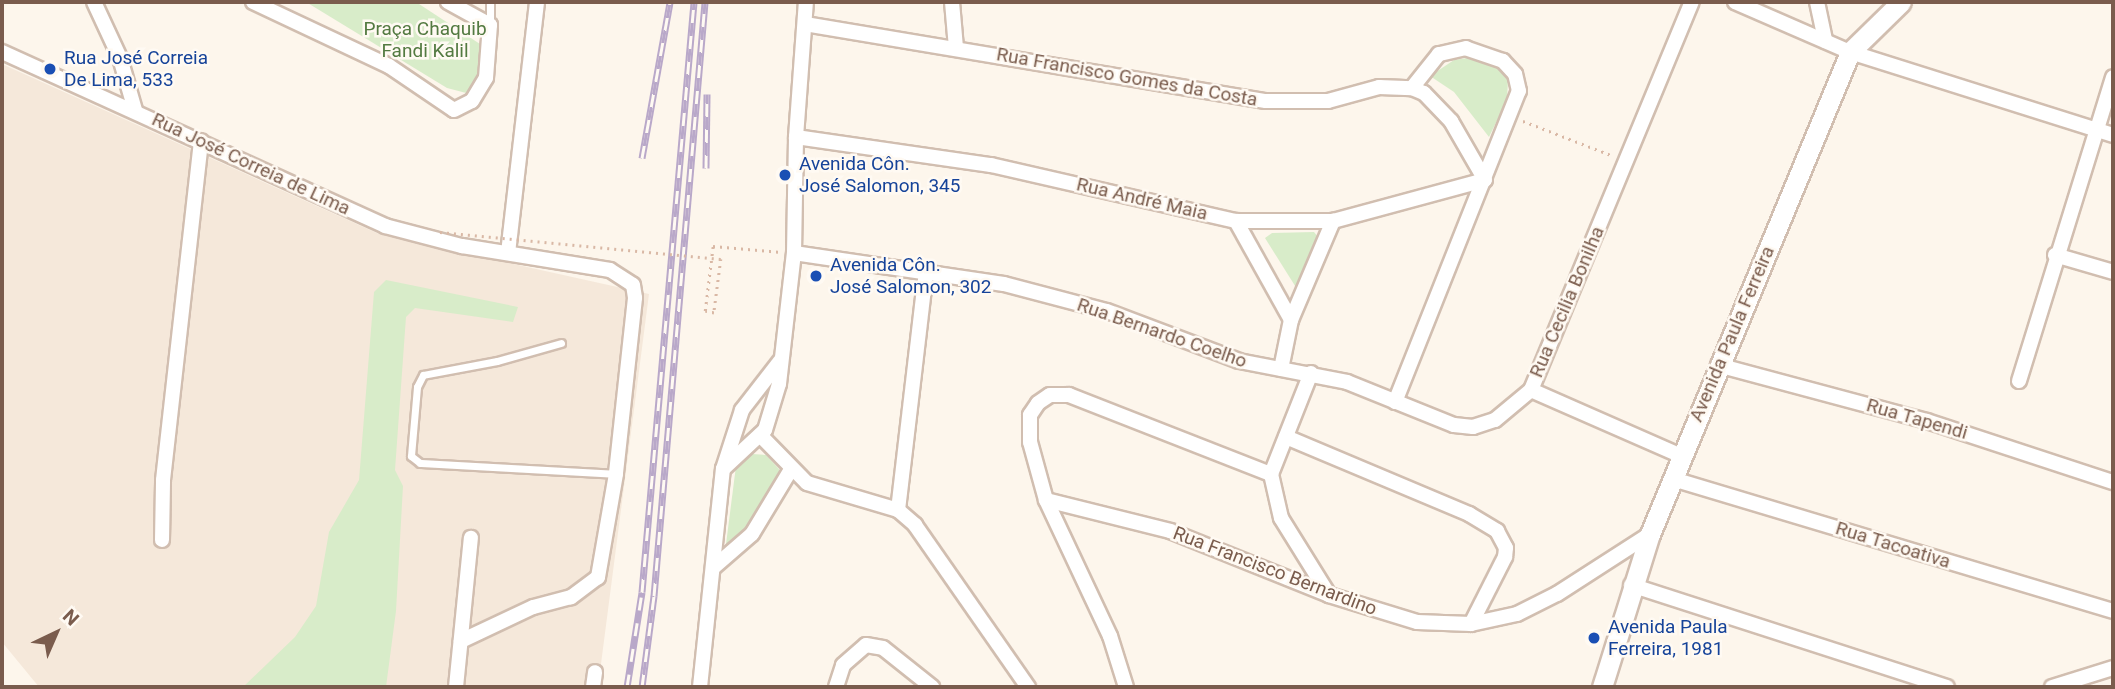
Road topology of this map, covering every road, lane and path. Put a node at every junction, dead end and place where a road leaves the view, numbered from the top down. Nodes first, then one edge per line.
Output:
1 (94, 2) edge
2 (253, 2) edge
3 (447, 2) edge
4 (490, 2) edge
5 (537, 2) edge
6 (806, 2) edge
7 (952, 2) edge
8 (1692, 2) edge
9 (1735, 2) edge
10 (1817, 2) edge
11 (1900, 2) edge
12 (805, 24) junction
13 (490, 25) junction
14 (1825, 41) junction
15 (956, 48) junction
16 (2, 52) edge
17 (1850, 52) junction
18 (2113, 77) edge
19 (1412, 88) junction
20 (135, 110) junction
21 (1510, 116) junction
22 (2098, 130) junction
23 (2113, 135) edge
24 (796, 137) junction
25 (201, 141) junction
26 (1626, 160) junction
27 (1485, 180) junction
28 (1236, 221) junction
29 (1333, 221) junction
30 (440, 232) dead end
31 (508, 253) junction
32 (794, 253) junction
33 (2054, 254) junction
34 (2113, 272) edge
35 (926, 273) junction
36 (1291, 320) junction
37 (561, 343) dead end
38 (781, 360) junction
39 (1718, 365) junction
40 (1281, 369) junction
41 (1311, 373) junction
42 (2019, 381) dead end
43 (1531, 390) junction
44 (758, 394) junction
45 (1395, 402) junction
46 (774, 409) junction
47 (738, 424) junction
48 (757, 437) junction
49 (1286, 437) junction
50 (1681, 456) junction
51 (723, 469) junction
52 (790, 471) junction
53 (616, 474) junction
54 (1271, 474) junction
55 (1673, 479) junction
56 (2113, 482) edge
57 (1046, 500) junction
58 (898, 510) junction
59 (1650, 534) junction
60 (471, 538) dead end
61 (162, 540) dead end
62 (714, 567) junction
63 (1631, 585) junction
64 (1329, 595) junction
65 (2113, 611) edge
66 (1471, 624) junction
67 (461, 640) junction
68 (2113, 668) edge
69 (456, 687) edge
70 (700, 687) edge
71 (836, 687) edge
72 (932, 687) edge
73 (1028, 687) edge
74 (1126, 687) edge
75 (1602, 687) edge
76 (1947, 687) edge
77 (2052, 687) edge

1 - 20 street
2 - 13 street
3 - 13 street
4 - 13 lane
5 - 31 street
6 - 12 street
7 - 15 street
8 - 26 street, Rua Cecilia Bonilha
9 - 14 street
10 - 14 street
11 - 17 main road, Avenida Paula Ferreira
12 - 15 street, Rua Francisco Gomes da Costa
12 - 24 street
14 - 17 street
15 - 19 street, Rua Francisco Gomes da Costa
16 - 20 street, Rua José Correia de Lima
17 - 22 street
17 - 39 main road, Avenida Paula Ferreira
18 - 22 street
19 - 21 street
19 - 27 street
20 - 25 street, Rua José Correia de Lima
21 - 26 path
21 - 27 street
22 - 23 street
22 - 33 street
24 - 28 street, Rua André Maia
24 - 32 street
25 - 31 street, Rua José Correia de Lima
25 - 61 street
26 - 43 street, Rua Cecilia Bonilha
27 - 29 street, Rua André Maia
27 - 45 street
28 - 29 street, Rua André Maia
28 - 36 street
29 - 36 street
30 - 32 path, bridge
31 - 53 street, Rua José Correia de Lima
32 - 35 street, Rua Bernardo Coelho
32 - 38 street
33 - 34 street
33 - 42 street
35 - 40 street, Rua Bernardo Coelho
35 - 58 street
36 - 40 street
37 - 53 lane
38 - 44 street
38 - 46 street
39 - 50 main road, Avenida Paula Ferreira
39 - 56 street, Rua Tapendi
40 - 41 street, Rua Cecilia Bonilha
41 - 45 street, Rua Cecilia Bonilha
41 - 49 street
43 - 45 street, Rua Cecilia Bonilha
43 - 50 street
44 - 46 street
44 - 47 street
46 - 48 street
47 - 48 street
47 - 51 street
48 - 51 street
48 - 52 street
49 - 54 street
49 - 66 street
50 - 55 main road, Avenida Paula Ferreira
51 - 62 street
52 - 58 street
52 - 62 street
53 - 67 street
54 - 57 street
54 - 64 street
55 - 59 main road, Avenida Paula Ferreira
55 - 65 street, Rua Tacoativa
57 - 64 street, Rua Francisco Bernardino
57 - 74 street
58 - 73 street
59 - 63 main road, Avenida Paula Ferreira
59 - 66 street, Rua Francisco Bernardino
60 - 67 street
62 - 70 street
63 - 75 main road, Avenida Paula Ferreira
63 - 76 street
64 - 66 street, Rua Francisco Bernardino
67 - 69 street
68 - 77 street
71 - 72 street

